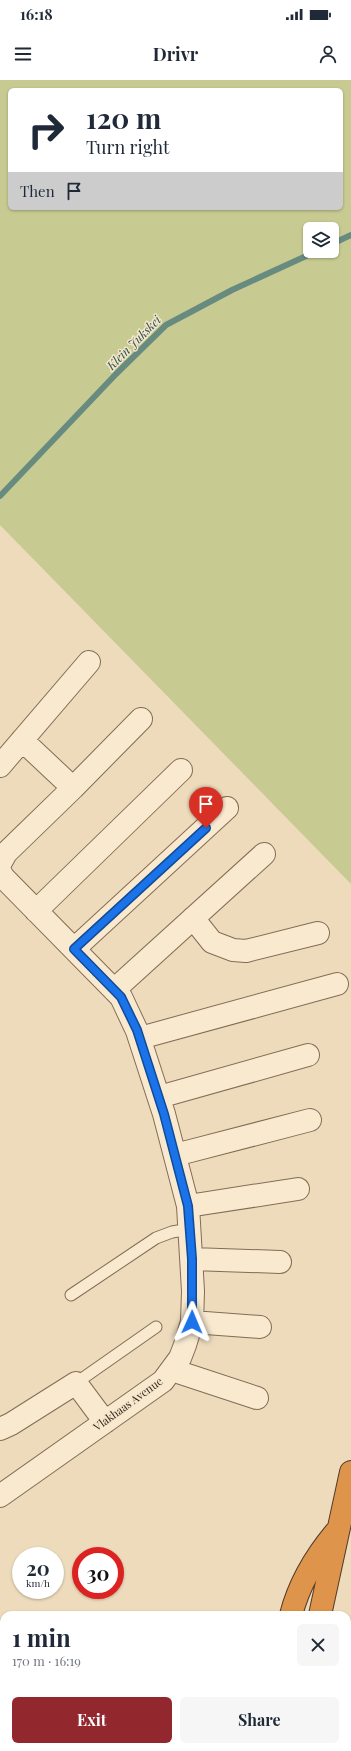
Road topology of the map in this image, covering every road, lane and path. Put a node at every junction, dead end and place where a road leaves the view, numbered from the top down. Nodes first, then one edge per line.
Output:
1 (89, 662) dead end
2 (141, 719) dead end
3 (22, 740) junction
4 (0, 766) edge
5 (181, 770) dead end
6 (73, 788) junction
7 (227, 808) dead end
8 (264, 854) dead end
9 (1, 871) edge
10 (36, 911) junction
11 (193, 918) junction
12 (318, 932) dead end
13 (74, 949) junction
14 (337, 984) dead end
15 (114, 990) junction
16 (140, 1038) junction
17 (308, 1055) dead end
18 (159, 1097) junction
19 (310, 1120) dead end
20 (175, 1155) junction
21 (298, 1190) dead end
22 (188, 1206) junction
23 (190, 1229) junction
24 (192, 1259) junction
25 (280, 1262) dead end
26 (71, 1295) dead end
27 (192, 1322) junction
28 (260, 1326) dead end
29 (156, 1328) dead end
30 (172, 1370) junction
31 (76, 1383) junction
32 (257, 1398) dead end
33 (104, 1422) junction
34 (0, 1429) edge
35 (351, 1472) edge
36 (0, 1496) edge
37 (339, 1529) junction
38 (292, 1611) edge
39 (321, 1611) edge

1 - 3 street
2 - 6 street
3 - 4 street
3 - 6 street
5 - 10 street
6 - 9 street
7 - 13 street
8 - 11 street
9 - 10 street, Vlakhaas Avenue
10 - 13 street, Vlakhaas Avenue
11 - 12 street
11 - 15 street
13 - 15 street, Vlakhaas Avenue
14 - 16 street
15 - 16 street, Vlakhaas Avenue
16 - 18 street, Vlakhaas Avenue
17 - 18 street
18 - 20 street, Vlakhaas Avenue
19 - 20 street
20 - 22 street, Vlakhaas Avenue
21 - 22 street
22 - 23 street, Vlakhaas Avenue
23 - 24 street, Vlakhaas Avenue
23 - 26 lane
24 - 25 street
24 - 27 street, Vlakhaas Avenue
27 - 28 street
27 - 30 street, Vlakhaas Avenue
29 - 31 lane
30 - 32 street
30 - 33 street, Vlakhaas Avenue
31 - 33 street
31 - 34 street
33 - 36 street, Vlakhaas Avenue
35 - 37 highway
37 - 38 highway
37 - 39 highway

